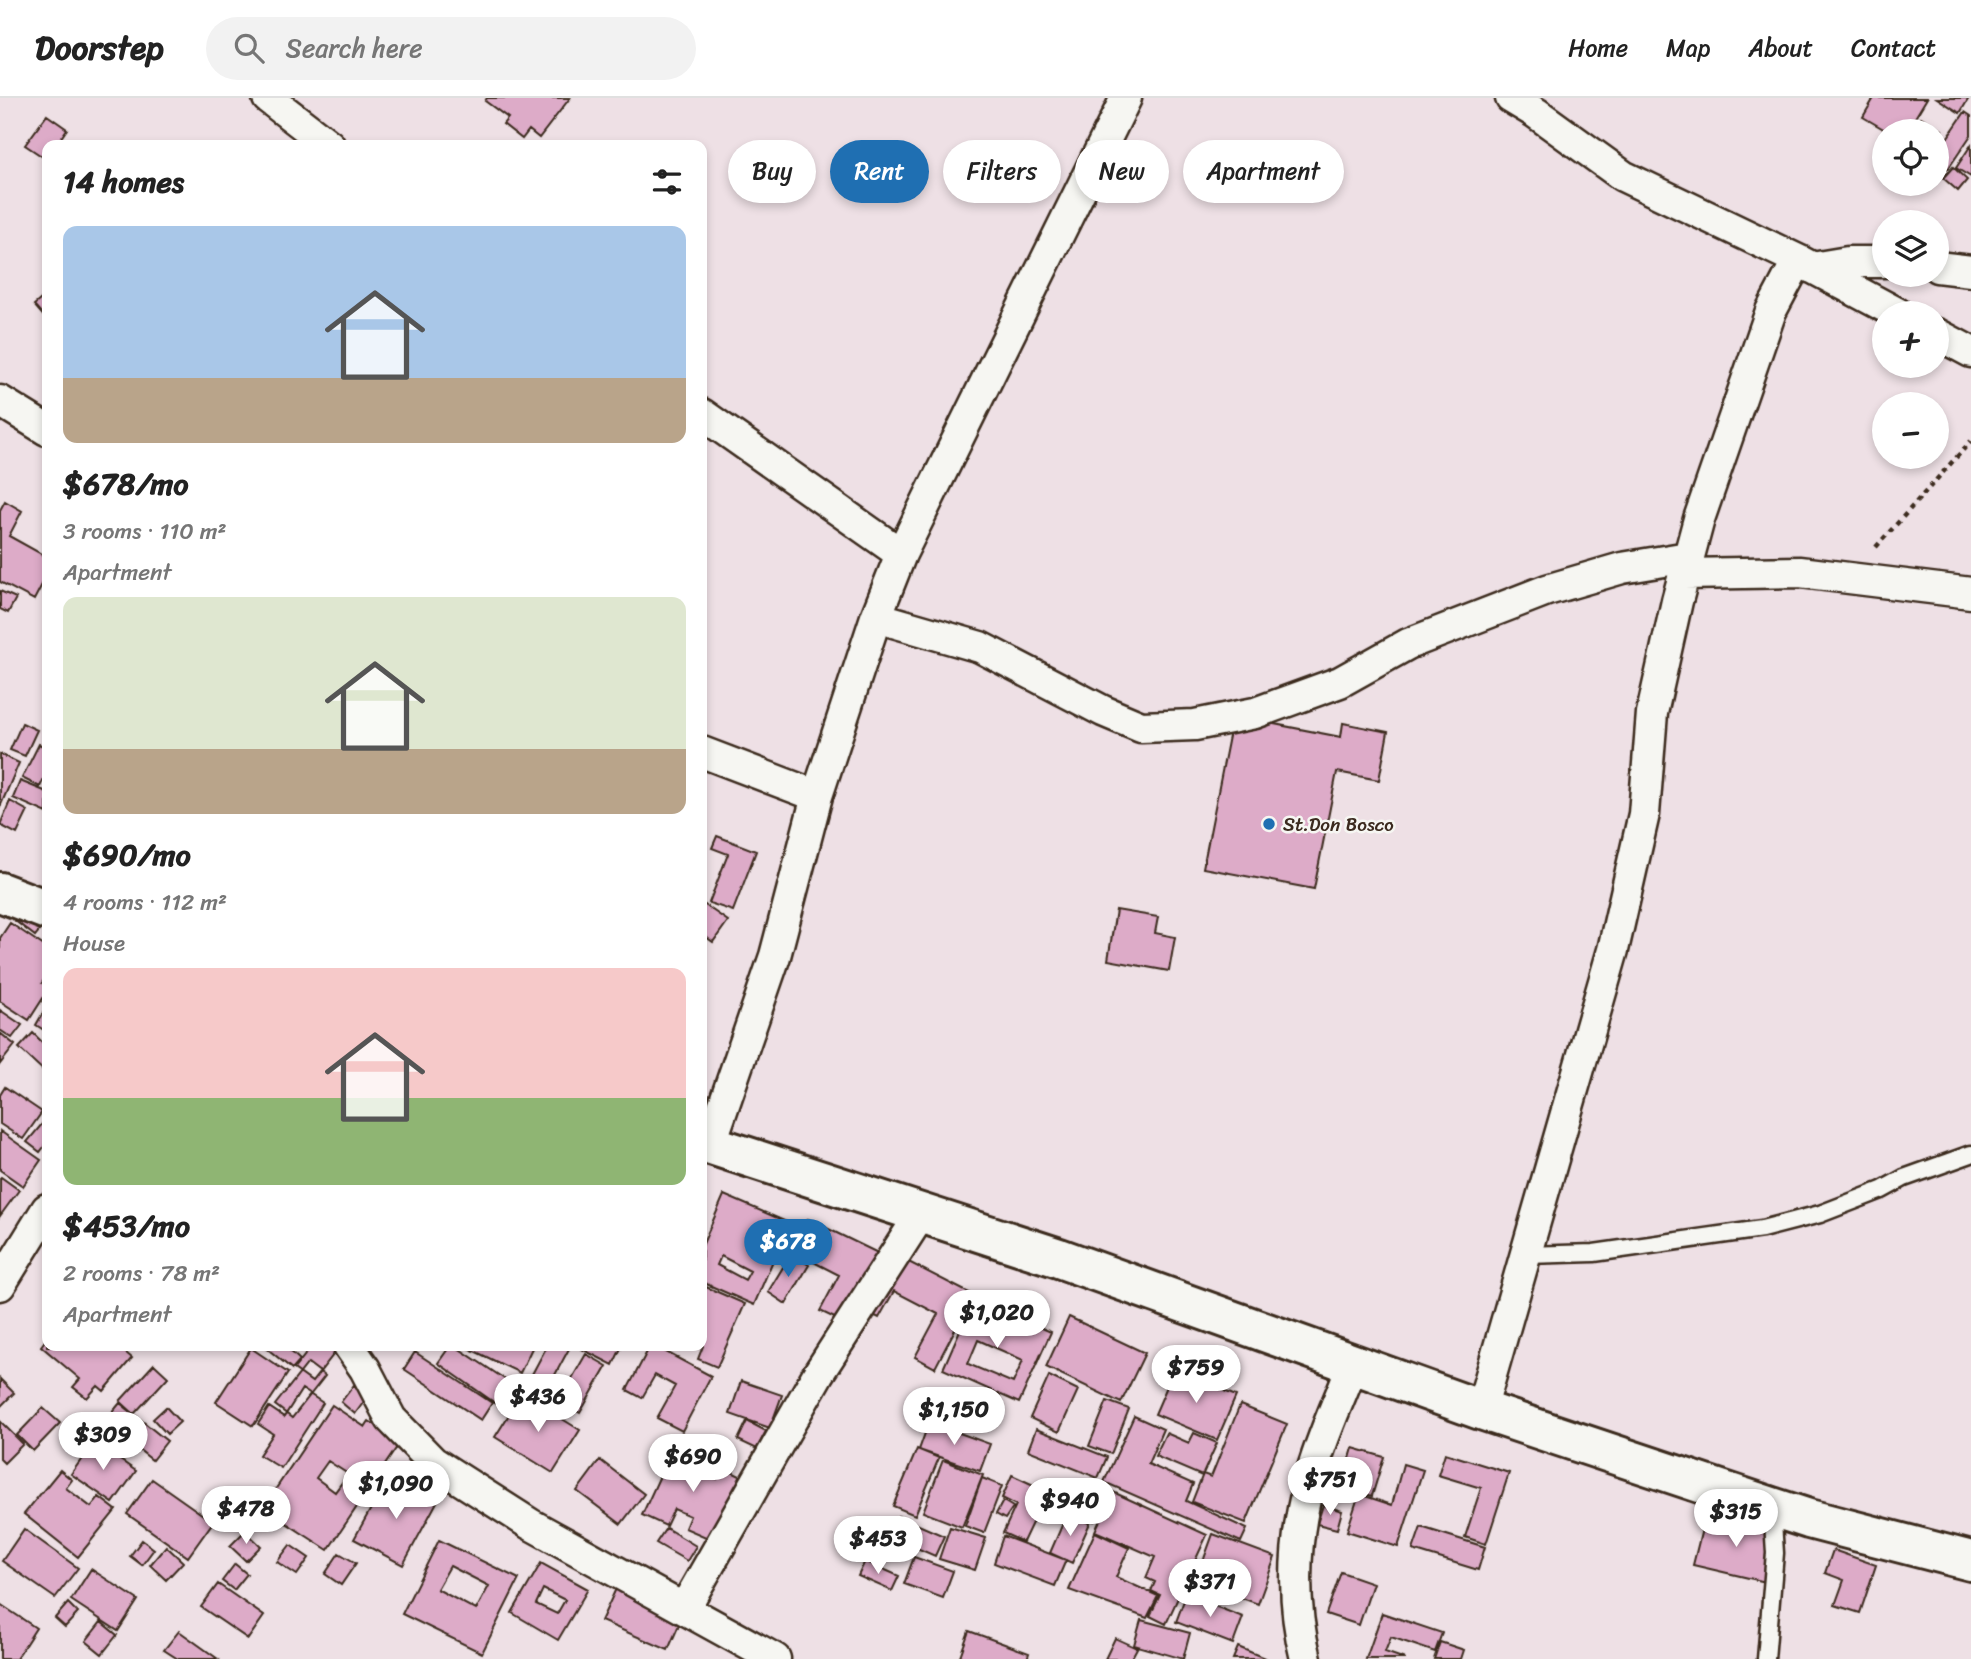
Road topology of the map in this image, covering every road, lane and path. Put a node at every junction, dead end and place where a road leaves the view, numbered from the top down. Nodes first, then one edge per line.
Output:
1 (268, 98) edge
2 (1126, 98) edge
3 (1530, 103) edge
4 (323, 140) edge
5 (1872, 262) edge
6 (1805, 264) junction
7 (1949, 268) edge
8 (1971, 271) edge
9 (1874, 301) edge
10 (1949, 340) edge
11 (1971, 352) edge
12 (0, 401) edge
13 (707, 418) edge
14 (42, 427) edge
15 (1971, 441) edge
16 (901, 554) junction
17 (1686, 566) junction
18 (1850, 578) junction
19 (1971, 593) edge
20 (876, 617) junction
21 (707, 754) edge
22 (817, 796) junction
23 (0, 892) edge
24 (42, 908) edge
25 (707, 1140) edge
26 (707, 1143) edge
27 (1971, 1154) edge
28 (920, 1214) junction
29 (42, 1217) edge
30 (1526, 1255) junction
31 (0, 1284) edge
32 (352, 1351) edge
33 (1353, 1364) junction
34 (1481, 1410) junction
35 (1772, 1507) junction
36 (1971, 1561) edge
37 (684, 1609) junction
38 (738, 1650) edge
39 (775, 1659) edge
40 (1307, 1659) edge
41 (1766, 1659) edge

1 - 4 street
2 - 16 street
3 - 6 street
5 - 6 street
6 - 9 street
6 - 17 street
7 - 8 street
10 - 11 street
12 - 14 street
13 - 16 street
15 - 18 path
16 - 20 street
17 - 18 street
17 - 20 street
17 - 30 street
18 - 19 street
20 - 22 street
21 - 22 street
22 - 25 street
23 - 24 street
26 - 28 street
27 - 30 lane
28 - 33 street
28 - 37 street
29 - 31 street
30 - 34 street
32 - 37 street
33 - 34 street
33 - 40 street
34 - 35 street
35 - 36 street
35 - 41 lane
37 - 38 street
38 - 39 street

